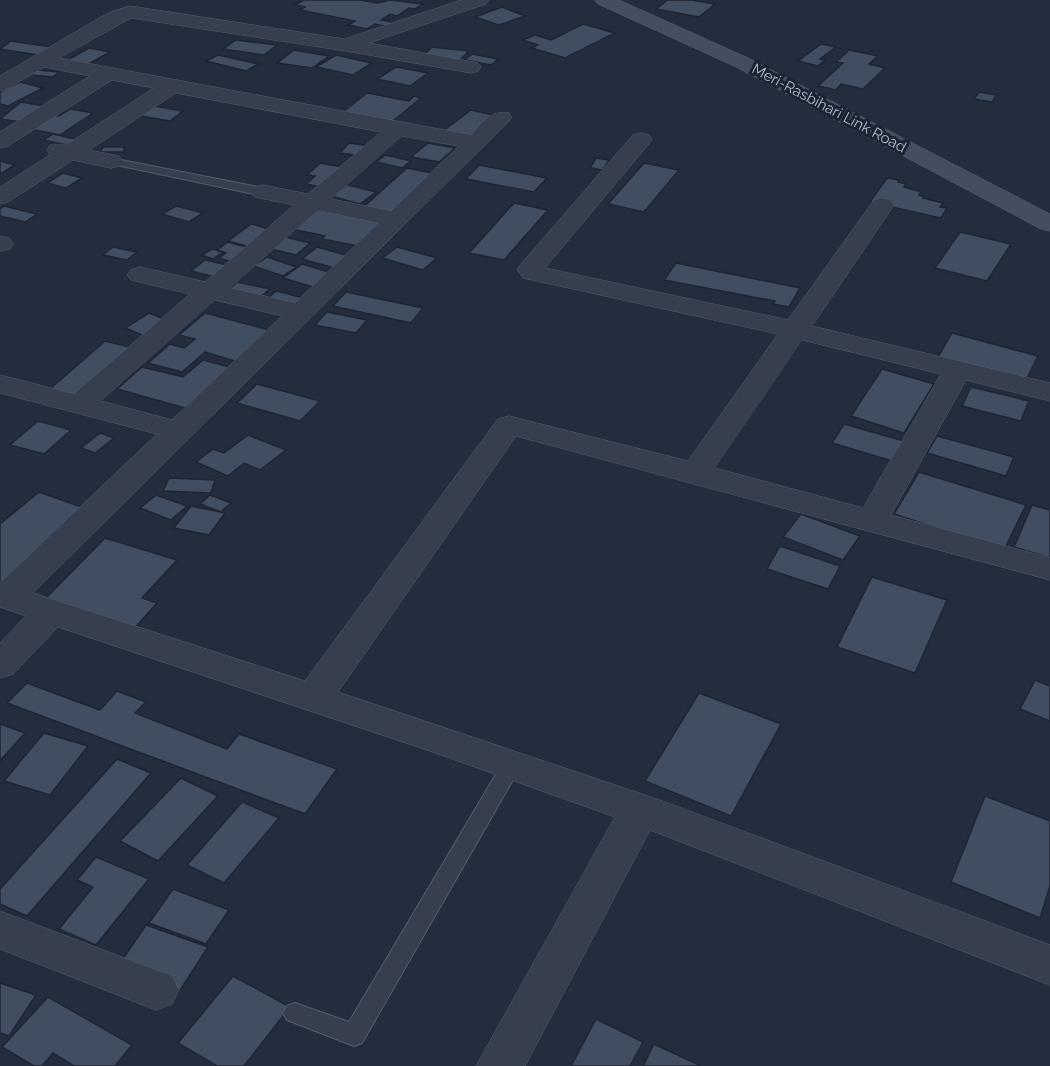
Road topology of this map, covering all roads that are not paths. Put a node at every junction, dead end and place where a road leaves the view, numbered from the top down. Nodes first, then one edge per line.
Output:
1 (480, 0) edge
2 (604, 0) edge
3 (346, 45) junction
4 (41, 61) junction
5 (471, 67) dead end
6 (108, 74) junction
7 (0, 85) edge
8 (172, 86) junction
9 (501, 118) dead end
10 (398, 128) junction
11 (1, 139) edge
12 (641, 140) dead end
13 (476, 143) junction
14 (69, 152) junction
15 (111, 161) joint
16 (263, 192) joint
17 (0, 197) edge
18 (313, 202) junction
19 (882, 205) dead end
20 (396, 219) junction
21 (1050, 224) edge
22 (140, 275) dead end
23 (210, 291) junction
24 (301, 312) junction
25 (796, 330) junction
26 (957, 370) junction
27 (0, 384) edge
28 (1050, 392) edge
29 (79, 405) junction
30 (179, 431) junction
31 (696, 472) junction
32 (872, 520) junction
33 (1050, 569) edge
34 (4, 596) edge
35 (52, 611) junction
36 (0, 665) edge
37 (313, 699) junction
38 (512, 764) junction
39 (640, 809) junction
40 (0, 930) edge
41 (1050, 965) edge
42 (156, 990) dead end
43 (295, 1013) dead end
44 (500, 1066) edge

1 - 3 street
2 - 21 main road, Meri-Rasbihari Link Road
3 - 4 street
3 - 5 street
4 - 6 street
4 - 7 street
6 - 8 street
6 - 11 street
8 - 10 street
8 - 14 street
9 - 13 street
10 - 13 street
10 - 18 street
11 - 14 street
12 - 25 street
13 - 20 street
14 - 15 street
14 - 17 street
15 - 16 lane
16 - 18 street
18 - 20 street
18 - 23 street
19 - 25 street
20 - 24 street
22 - 23 street
23 - 24 street
23 - 29 street
24 - 30 street
25 - 26 street
25 - 31 street
26 - 28 street
26 - 32 street
27 - 29 street
29 - 30 street
30 - 34 street
31 - 32 street
31 - 37 street
32 - 33 street
34 - 35 street
35 - 36 street
35 - 37 street
37 - 38 street
38 - 39 street
38 - 43 lane
39 - 41 street
39 - 44 street
40 - 42 street

